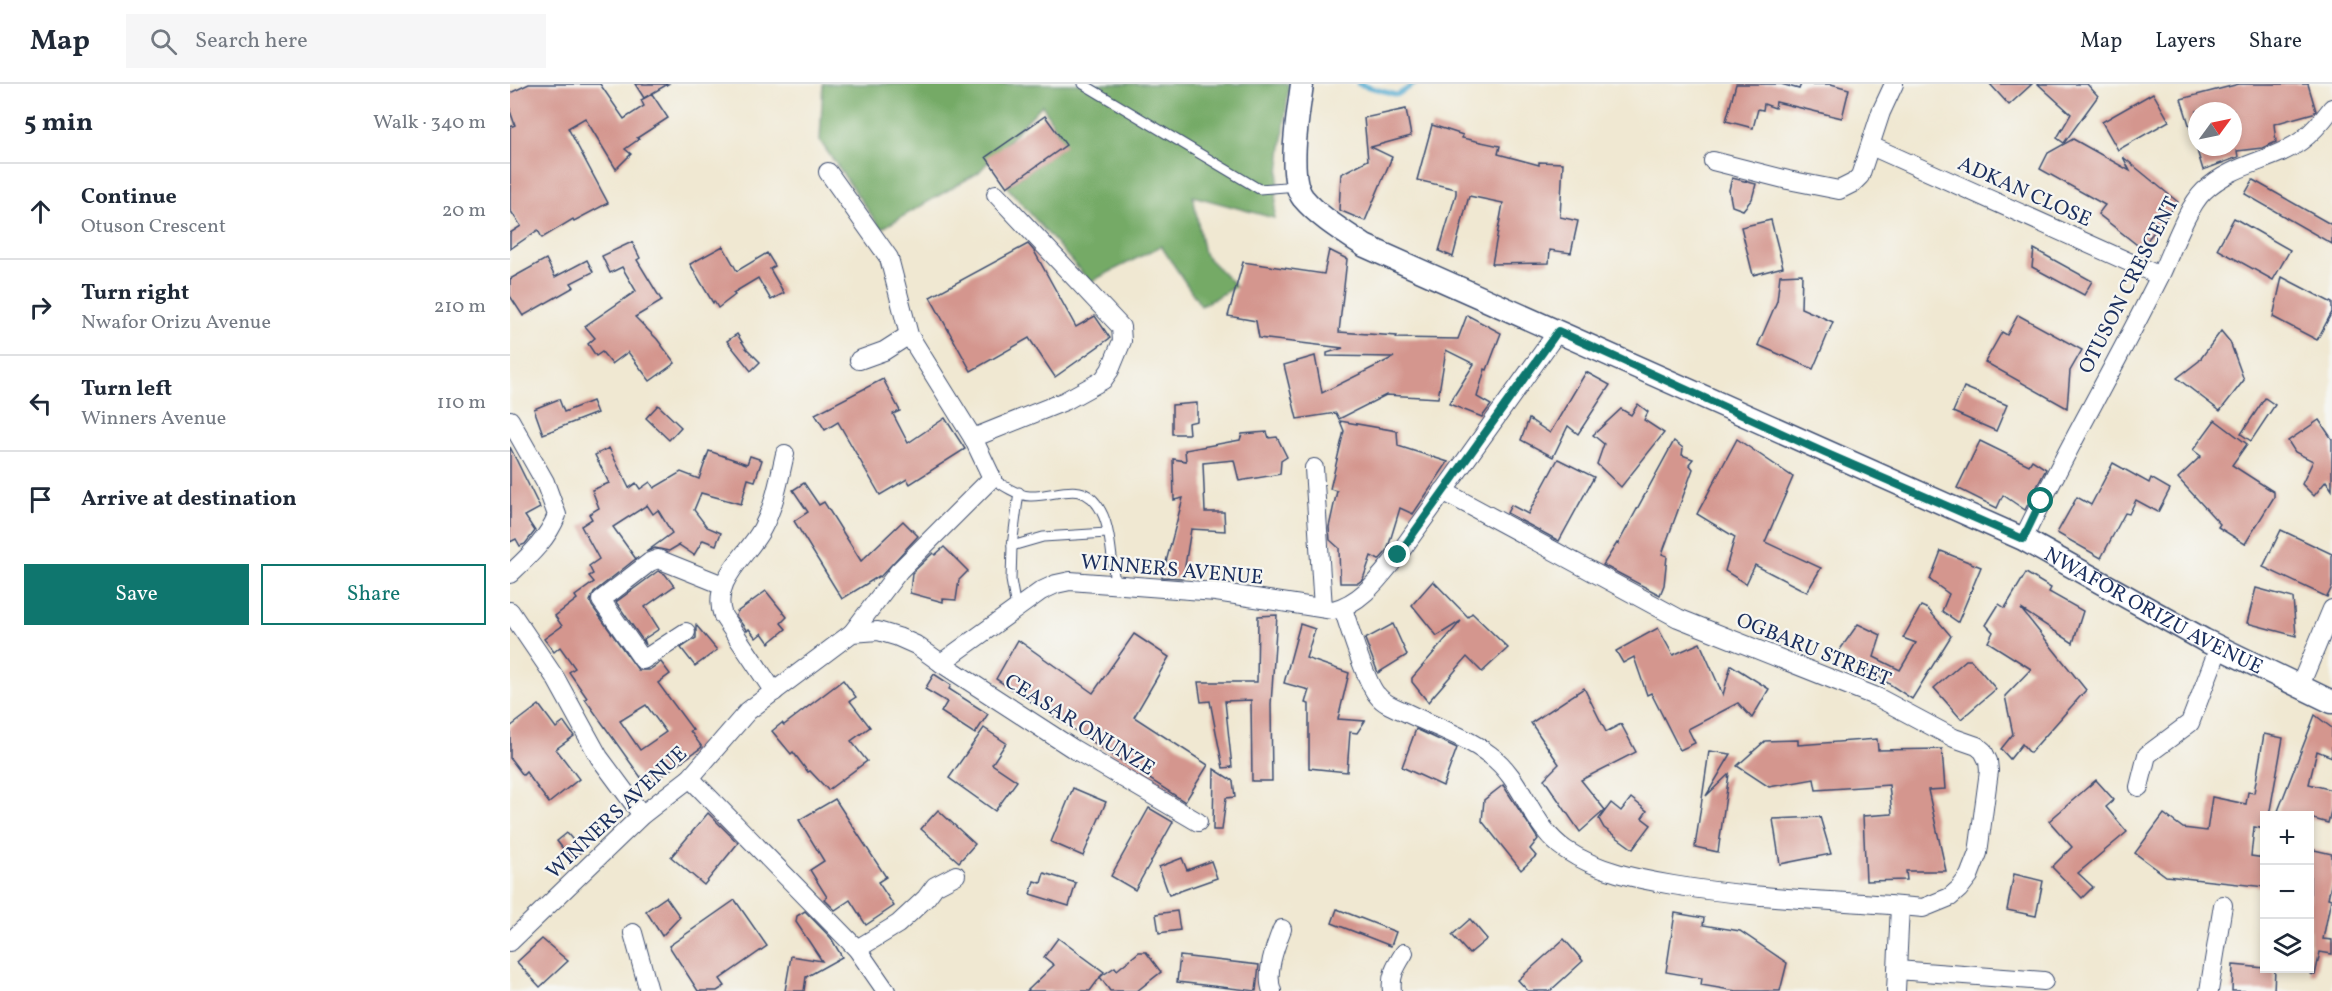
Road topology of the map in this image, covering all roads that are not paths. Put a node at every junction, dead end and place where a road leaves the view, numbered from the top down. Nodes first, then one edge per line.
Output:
1 (1083, 84) edge
2 (1894, 84) edge
3 (1301, 92) edge
4 (2332, 108) edge
5 (1871, 146) junction
6 (1713, 161) dead end
7 (828, 172) dead end
8 (1298, 186) junction
9 (996, 194) dead end
10 (2160, 276) junction
11 (1558, 331) junction
12 (909, 335) junction
13 (859, 360) dead end
14 (510, 420) edge
15 (973, 438) junction
16 (785, 454) dead end
17 (1314, 468) dead end
18 (992, 478) junction
19 (1443, 491) junction
20 (1018, 492) junction
21 (1107, 533) junction
22 (2023, 539) junction
23 (1012, 546) junction
24 (510, 574) edge
25 (1115, 584) junction
26 (723, 585) junction
27 (1016, 608) junction
28 (1323, 608) junction
29 (1343, 608) junction
30 (2332, 609) edge
31 (510, 611) edge
32 (686, 632) dead end
33 (852, 633) junction
34 (2219, 647) junction
35 (941, 663) junction
36 (2299, 688) junction
37 (774, 692) junction
38 (2332, 702) edge
39 (690, 778) junction
40 (2139, 787) dead end
41 (642, 815) junction
42 (1198, 822) dead end
43 (956, 875) dead end
44 (2223, 905) dead end
45 (1900, 906) junction
46 (1282, 930) dead end
47 (633, 933) dead end
48 (510, 942) edge
49 (857, 949) junction
50 (1404, 953) dead end
51 (1898, 970) junction
52 (2044, 981) dead end
53 (649, 991) edge
54 (886, 991) edge
55 (1272, 991) edge
56 (1392, 991) edge
57 (1896, 991) edge
58 (2209, 991) edge

1 - 8 lane
2 - 5 street
3 - 8 street
4 - 10 street, OTUSON CRESCENT
5 - 6 street
5 - 10 street, ADKAN CLOSE
7 - 12 street
8 - 11 street, NWAFOR ORIZU AVENUE
9 - 15 street
10 - 22 street, OTUSON CRESCENT
11 - 19 street
11 - 22 street, NWAFOR ORIZU AVENUE
12 - 13 street
12 - 15 street
14 - 24 street
15 - 18 street
16 - 26 street
17 - 28 street
18 - 20 lane
18 - 33 street, WINNERS AVENUE
19 - 29 street
19 - 45 street, OGBARU STREET
20 - 21 lane
20 - 23 lane
21 - 23 lane
21 - 25 lane
22 - 34 street, NWAFOR ORIZU AVENUE
23 - 27 lane
25 - 27 street, WINNERS AVENUE
25 - 28 street, WINNERS AVENUE
26 - 32 street
26 - 37 street
27 - 35 street, WINNERS AVENUE
28 - 29 street, WINNERS AVENUE
29 - 45 street, OGBARU STREET
30 - 36 street
31 - 41 street
33 - 35 street
33 - 37 street, WINNERS AVENUE
34 - 36 street, NWAFOR ORIZU AVENUE
34 - 40 street
35 - 42 street, CEASAR ONUNZE
36 - 38 street, NWAFOR ORIZU AVENUE
37 - 39 street, WINNERS AVENUE
39 - 41 street, WINNERS AVENUE
39 - 49 street
41 - 48 street, WINNERS AVENUE
43 - 49 street
44 - 58 street
45 - 51 street
46 - 55 street
47 - 53 street
49 - 54 street
50 - 56 street
51 - 52 street
51 - 57 street

